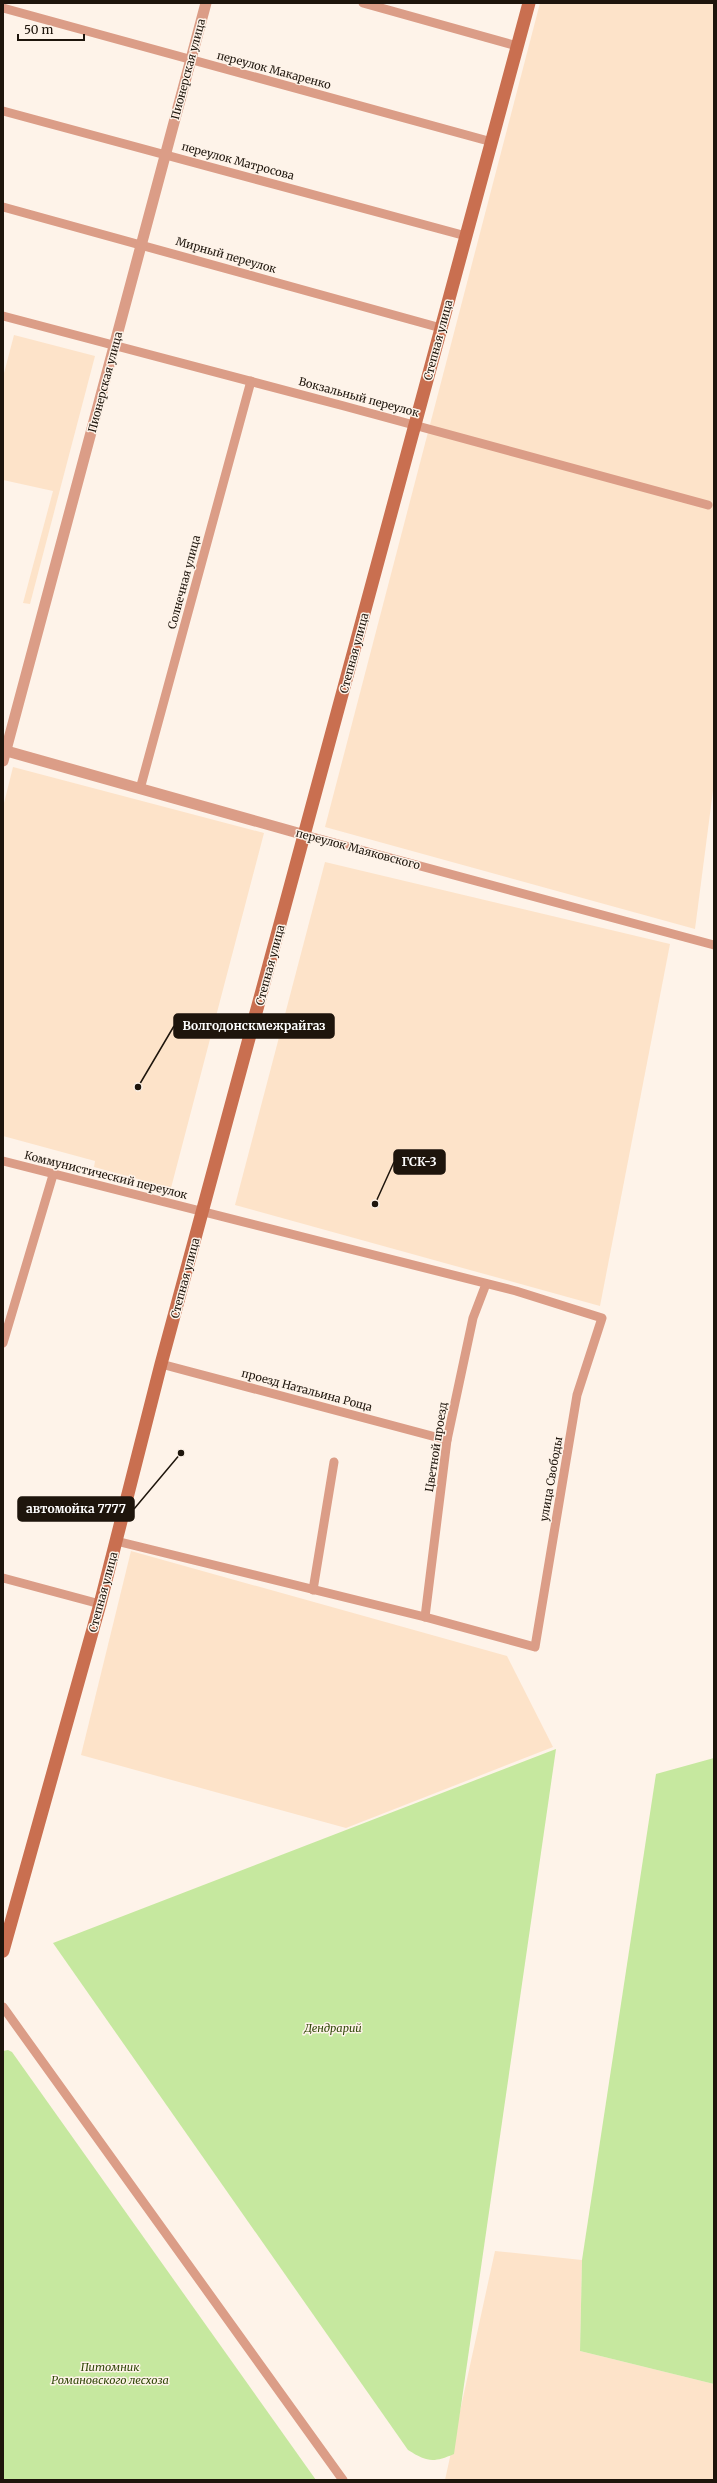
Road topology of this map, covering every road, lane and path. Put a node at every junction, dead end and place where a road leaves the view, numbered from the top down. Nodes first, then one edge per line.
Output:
1 (206, 3) edge
2 (363, 3) edge
3 (528, 3) edge
4 (3, 8) edge
5 (517, 46) junction
6 (191, 60) junction
7 (3, 110) edge
8 (492, 142) junction
9 (165, 154) junction
10 (3, 207) edge
11 (466, 236) junction
12 (142, 244) junction
13 (3, 316) edge
14 (441, 328) junction
15 (115, 345) junction
16 (251, 381) junction
17 (415, 425) junction
18 (708, 505) dead end
19 (4, 754) edge
20 (140, 789) junction
21 (305, 835) junction
22 (714, 945) edge
23 (3, 1161) edge
24 (53, 1175) junction
25 (203, 1213) junction
26 (486, 1284) junction
27 (602, 1318) joint
28 (3, 1342) edge
29 (161, 1364) junction
30 (447, 1440) junction
31 (334, 1462) dead end
32 (116, 1541) junction
33 (3, 1578) edge
34 (313, 1590) junction
35 (100, 1604) junction
36 (425, 1617) junction
37 (3, 1951) edge
38 (3, 2008) edge
39 (343, 2480) edge

1 - 6 street, Пионерская улица
2 - 5 street
3 - 5 main road, Степная улица
4 - 6 street, переулок Макаренко
5 - 8 main road, Степная улица
6 - 8 street, переулок Макаренко
6 - 9 street, Пионерская улица
7 - 9 street, переулок Матросова
8 - 11 main road, Степная улица
9 - 11 street, переулок Матросова
9 - 12 street, Пионерская улица
10 - 12 street, Мирный переулок
11 - 14 main road, Степная улица
12 - 14 street, Мирный переулок
12 - 15 street, Пионерская улица
13 - 15 street, Вокзальный переулок
14 - 17 main road, Степная улица
15 - 16 street, Вокзальный переулок
15 - 19 street, Пионерская улица
16 - 17 street, Вокзальный переулок
16 - 20 street, Солнечная улица
17 - 18 street, Вокзальный переулок
17 - 21 main road, Степная улица
19 - 20 street, переулок Маяковского
20 - 21 street, переулок Маяковского
21 - 22 street, переулок Маяковского
21 - 25 main road, Степная улица
23 - 24 street, Коммунистический переулок
24 - 25 street, Коммунистический переулок
24 - 28 street
25 - 26 street, Коммунистический переулок
25 - 29 main road, Степная улица
26 - 27 street, Коммунистический переулок
26 - 30 street, Цветной проезд
27 - 36 street, улица Свободы
29 - 30 street, проезд Натальина Роща
29 - 32 main road, Степная улица
30 - 36 street, Цветной проезд
31 - 34 street
32 - 34 street
32 - 35 main road, Степная улица
33 - 35 street
34 - 36 street
35 - 37 main road, Степная улица
38 - 39 street

